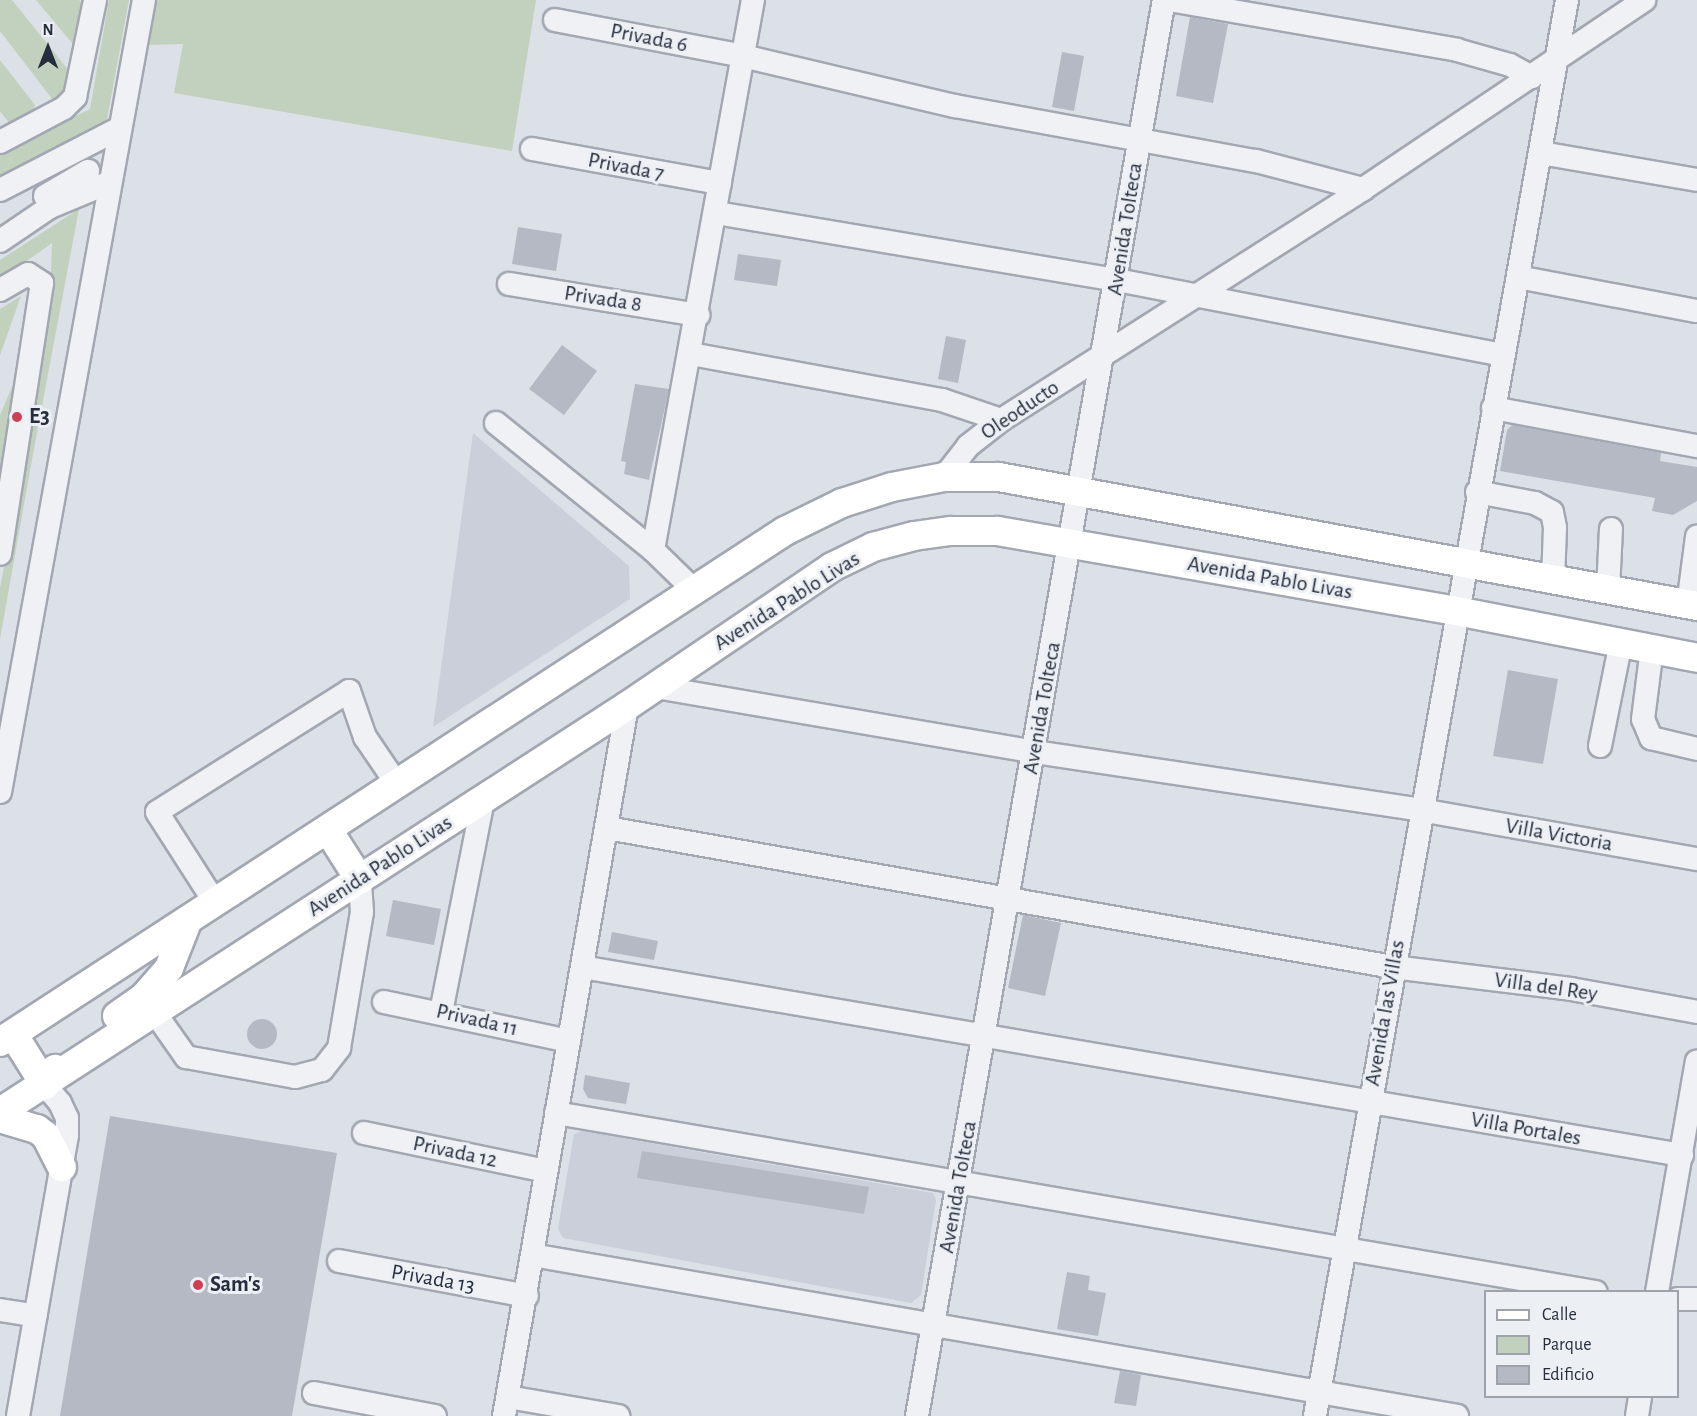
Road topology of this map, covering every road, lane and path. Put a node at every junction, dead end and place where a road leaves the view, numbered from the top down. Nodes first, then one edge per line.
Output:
1 (95, 0) edge
2 (144, 0) edge
3 (753, 0) edge
4 (1164, 0) edge
5 (1169, 0) edge
6 (1567, 0) edge
7 (1644, 0) edge
8 (555, 20) dead end
9 (743, 56) junction
10 (1557, 60) junction
11 (1532, 77) junction
12 (120, 128) junction
13 (0, 141) edge
14 (1139, 142) junction
15 (532, 149) dead end
16 (1541, 153) junction
17 (88, 171) dead end
18 (1697, 180) edge
19 (108, 183) junction
20 (720, 183) junction
21 (1363, 189) junction
22 (0, 190) edge
23 (716, 213) junction
24 (0, 222) edge
25 (0, 241) edge
26 (1518, 277) junction
27 (1116, 280) junction
28 (509, 284) dead end
29 (0, 290) edge
30 (1197, 297) junction
31 (1697, 311) edge
32 (698, 315) junction
33 (691, 354) junction
34 (1104, 354) junction
35 (1503, 355) junction
36 (1493, 408) junction
37 (1001, 420) junction
38 (496, 423) dead end
39 (1697, 446) edge
40 (944, 477) junction
41 (1081, 489) junction
42 (1477, 492) junction
43 (1611, 529) dead end
44 (1697, 537) edge
45 (1072, 543) junction
46 (652, 550) junction
47 (0, 554) edge
48 (1464, 562) junction
49 (1553, 579) junction
50 (1608, 590) junction
51 (695, 591) junction
52 (1693, 605) edge
53 (1456, 611) junction
54 (1621, 642) junction
55 (1652, 648) junction
56 (1697, 658) edge
57 (656, 687) junction
58 (627, 706) junction
59 (1600, 746) dead end
60 (1697, 749) edge
61 (1035, 752) junction
62 (397, 784) junction
63 (0, 792) edge
64 (483, 799) junction
65 (1421, 810) junction
66 (607, 828) junction
67 (328, 830) junction
68 (1697, 859) edge
69 (360, 880) junction
70 (1009, 896) junction
71 (216, 904) junction
72 (187, 922) junction
73 (582, 967) junction
74 (1393, 967) junction
75 (384, 1002) dead end
76 (154, 1012) junction
77 (441, 1012) junction
78 (1697, 1012) edge
79 (7, 1038) edge
80 (984, 1039) junction
81 (569, 1041) junction
82 (1697, 1061) edge
83 (45, 1085) junction
84 (1370, 1102) junction
85 (0, 1112) edge
86 (556, 1113) junction
87 (0, 1118) edge
88 (364, 1133) dead end
89 (1682, 1155) junction
90 (62, 1167) junction
91 (546, 1171) junction
92 (958, 1182) junction
93 (1344, 1247) junction
94 (532, 1255) junction
95 (339, 1261) dead end
96 (1585, 1290) edge
97 (1658, 1290) edge
98 (527, 1296) junction
99 (1679, 1299) edge
100 (1697, 1299) edge
101 (0, 1310) edge
102 (36, 1316) junction
103 (933, 1324) junction
104 (1319, 1392) junction
105 (314, 1393) dead end
106 (506, 1406) edge
107 (18, 1416) edge
108 (435, 1416) edge
109 (618, 1416) edge
110 (917, 1416) edge
111 (1315, 1416) edge
112 (1457, 1416) edge

1 - 13 street
2 - 12 street
3 - 9 street
4 - 14 street, Avenida Tolteca
5 - 11 street
6 - 10 street
7 - 10 street, Oleoducto
8 - 9 street, Privada 6
9 - 14 street, Privada 6
9 - 20 street
10 - 11 street, Oleoducto
10 - 16 street
11 - 21 street, Oleoducto
12 - 19 street
12 - 22 street
14 - 21 street, Privada 6
14 - 27 street, Avenida Tolteca
15 - 20 street, Privada 7
16 - 18 street
16 - 26 street
17 - 24 street
19 - 25 street
19 - 63 street
20 - 23 street
21 - 30 street, Oleoducto
23 - 27 street
23 - 32 street
26 - 31 street
26 - 35 street
27 - 30 street
27 - 34 street, Avenida Tolteca
28 - 32 street, Privada 8
29 - 47 street
30 - 34 street, Oleoducto
30 - 35 street
32 - 33 street
33 - 37 street
33 - 46 street
34 - 37 street, Oleoducto
34 - 41 street, Avenida Tolteca
35 - 36 street
36 - 39 street
36 - 42 street
37 - 40 street, Oleoducto
38 - 46 street
40 - 41 main road
40 - 51 main road
41 - 45 street, Avenida Tolteca
41 - 48 main road
42 - 48 street
42 - 49 street
43 - 50 street
44 - 52 street
45 - 53 main road, Avenida Pablo Livas
45 - 57 main road, Avenida Pablo Livas
45 - 61 street, Avenida Tolteca
46 - 51 street
48 - 49 main road
48 - 53 street
49 - 50 main road
50 - 52 main road
51 - 62 main road
53 - 54 main road, Avenida Pablo Livas
53 - 65 street, Avenida las Villas
54 - 55 main road, Avenida Pablo Livas
54 - 59 street
55 - 56 main road, Avenida Pablo Livas
55 - 60 street
57 - 58 main road, Avenida Pablo Livas
57 - 61 street, Villa Victoria
58 - 64 main road, Avenida Pablo Livas
58 - 66 street
61 - 65 street, Villa Victoria
61 - 70 street, Avenida Tolteca
62 - 67 main road
62 - 71 street
64 - 69 main road, Avenida Pablo Livas
64 - 77 street
65 - 68 street, Villa Victoria
65 - 74 street, Avenida las Villas
66 - 70 street, Villa del Rey
66 - 73 street
67 - 69 main road
67 - 71 main road
69 - 76 main road, Avenida Pablo Livas
69 - 76 street
70 - 74 street, Villa del Rey
70 - 80 street, Avenida Tolteca
71 - 72 main road
72 - 79 main road
72 - 83 main road
73 - 80 street, Villa Portales
73 - 81 street
74 - 78 street, Villa del Rey
74 - 84 street, Avenida las Villas
75 - 77 street, Privada 11
76 - 83 main road, Avenida Pablo Livas
77 - 81 street, Privada 11
79 - 83 main road
80 - 84 street, Villa Portales
80 - 92 street, Avenida Tolteca
81 - 86 street
82 - 89 street
83 - 85 main road, Avenida Pablo Livas
83 - 90 street
84 - 89 street, Villa Portales
84 - 93 street, Avenida las Villas
86 - 91 street
86 - 92 street
87 - 90 main road
88 - 91 street, Privada 12
89 - 97 street
90 - 102 street
91 - 94 street
92 - 93 street
92 - 103 street, Avenida Tolteca
93 - 96 street
93 - 104 street, Avenida las Villas
94 - 98 street
94 - 103 street
95 - 98 street, Privada 13
98 - 106 street
99 - 100 street
101 - 102 street
102 - 107 street
103 - 104 street
103 - 110 street, Avenida Tolteca
104 - 111 street, Avenida las Villas
104 - 112 street
105 - 108 street
106 - 109 street

